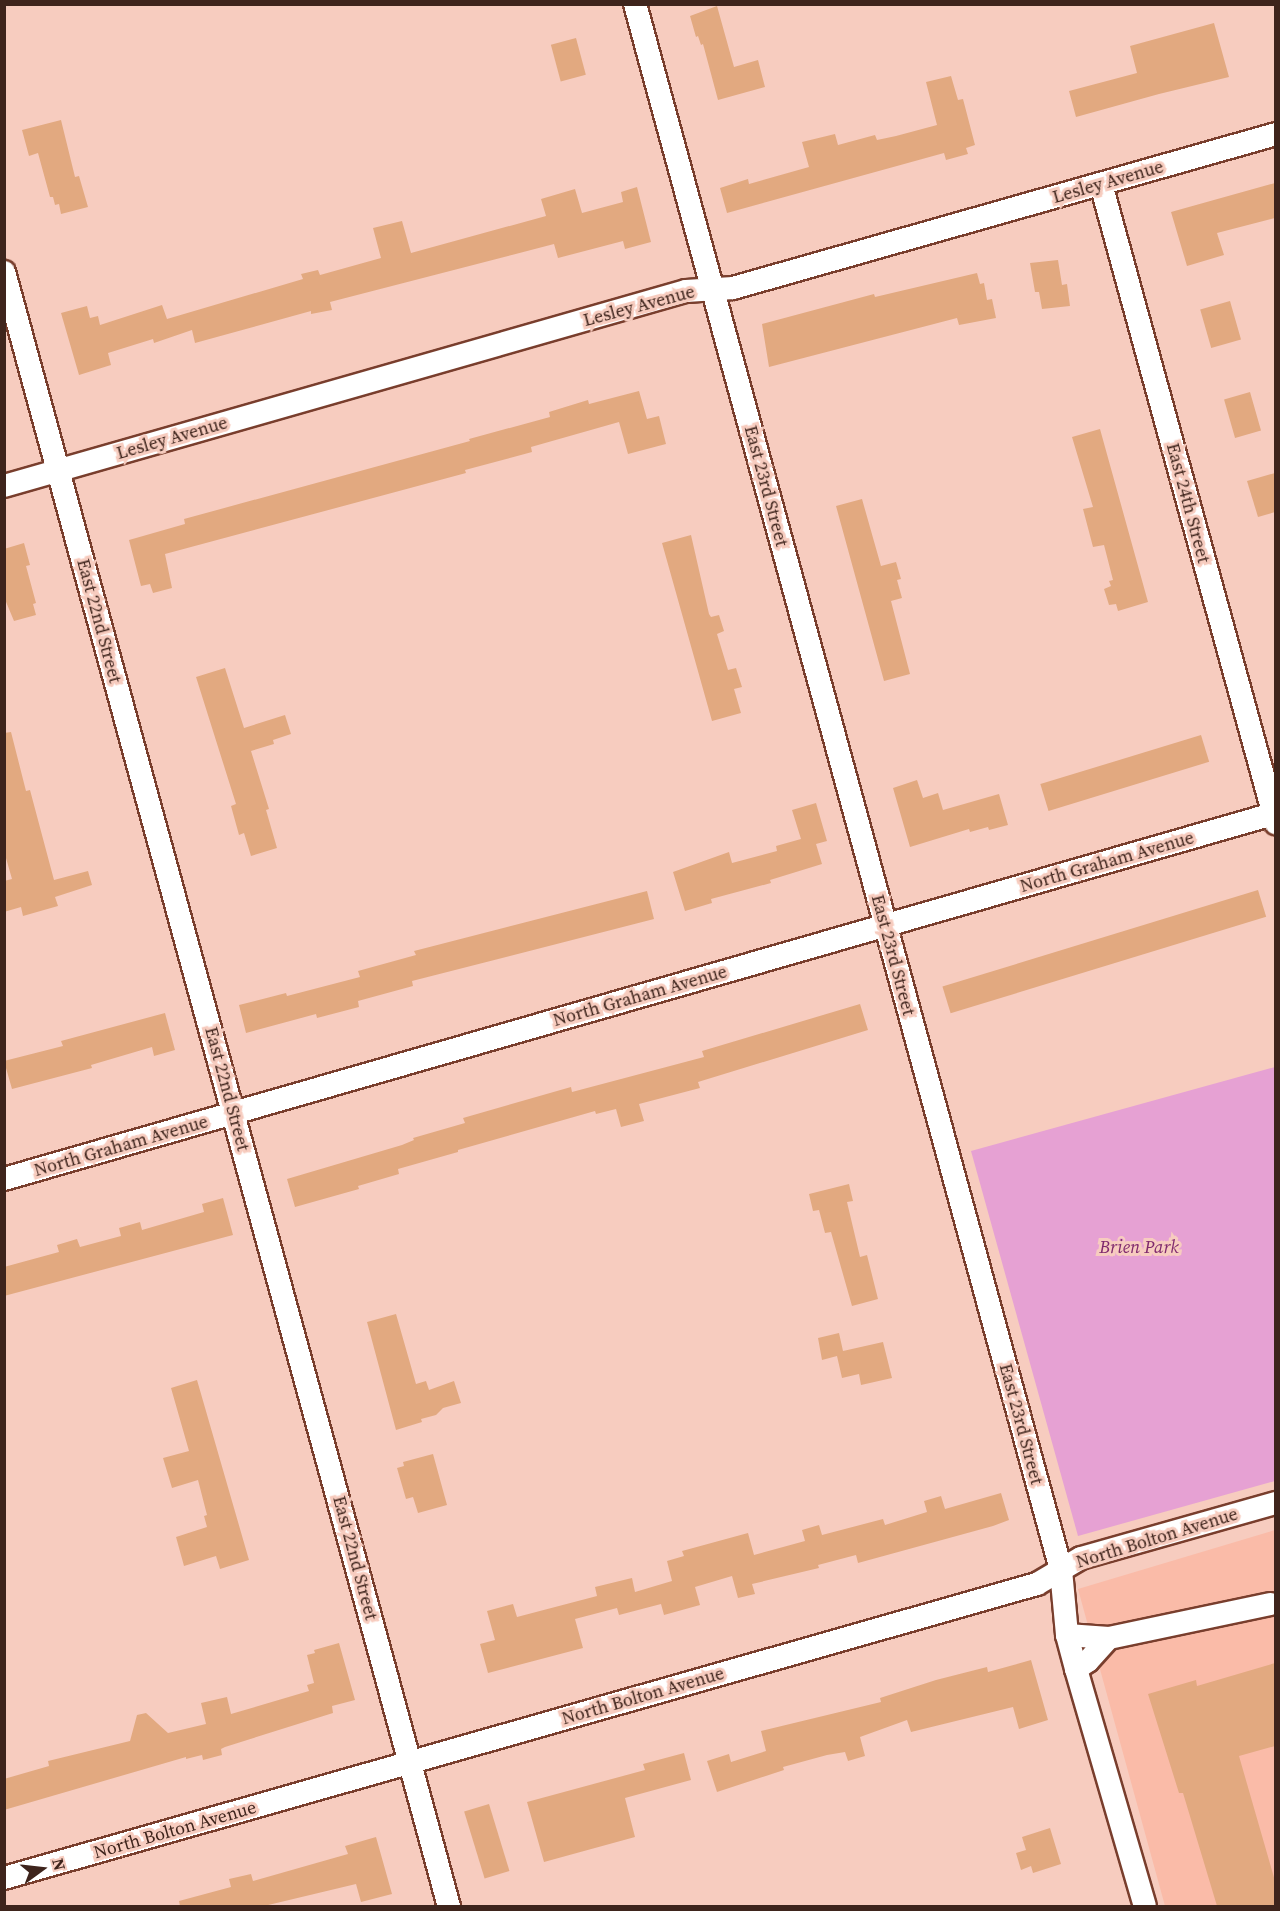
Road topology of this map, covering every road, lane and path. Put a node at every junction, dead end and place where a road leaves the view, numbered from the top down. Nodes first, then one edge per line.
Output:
1 (635, 4) edge
2 (1275, 134) edge
3 (1101, 184) junction
4 (4, 272) edge
5 (713, 289) junction
6 (57, 471) junction
7 (4, 486) edge
8 (1275, 817) edge
9 (885, 926) junction
10 (234, 1113) junction
11 (4, 1179) edge
12 (1275, 1503) edge
13 (1061, 1570) junction
14 (1270, 1604) dead end
15 (1067, 1635) junction
16 (1109, 1638) junction
17 (1076, 1670) junction
18 (410, 1762) junction
19 (4, 1878) edge
20 (449, 1906) edge
21 (1145, 1906) edge

1 - 5 street, East 23rd Street
2 - 3 street, Lesley Avenue
3 - 5 street, Lesley Avenue
3 - 8 street, East 24th Street
4 - 6 street, East 22nd Street
5 - 6 street, Lesley Avenue
5 - 9 street, East 23rd Street
6 - 7 street, Lesley Avenue
6 - 10 street, East 22nd Street
8 - 9 street, North Graham Avenue
9 - 10 street, North Graham Avenue
9 - 13 street, East 23rd Street
10 - 11 street, North Graham Avenue
10 - 18 street, East 22nd Street
12 - 13 street, North Bolton Avenue
13 - 15 street, East 23rd Street
13 - 18 street, North Bolton Avenue
14 - 16 street
15 - 16 street
15 - 17 street, East 23rd Street
16 - 17 street
17 - 21 street, East 23rd Street
18 - 19 street, North Bolton Avenue
18 - 20 street, East 22nd Street

